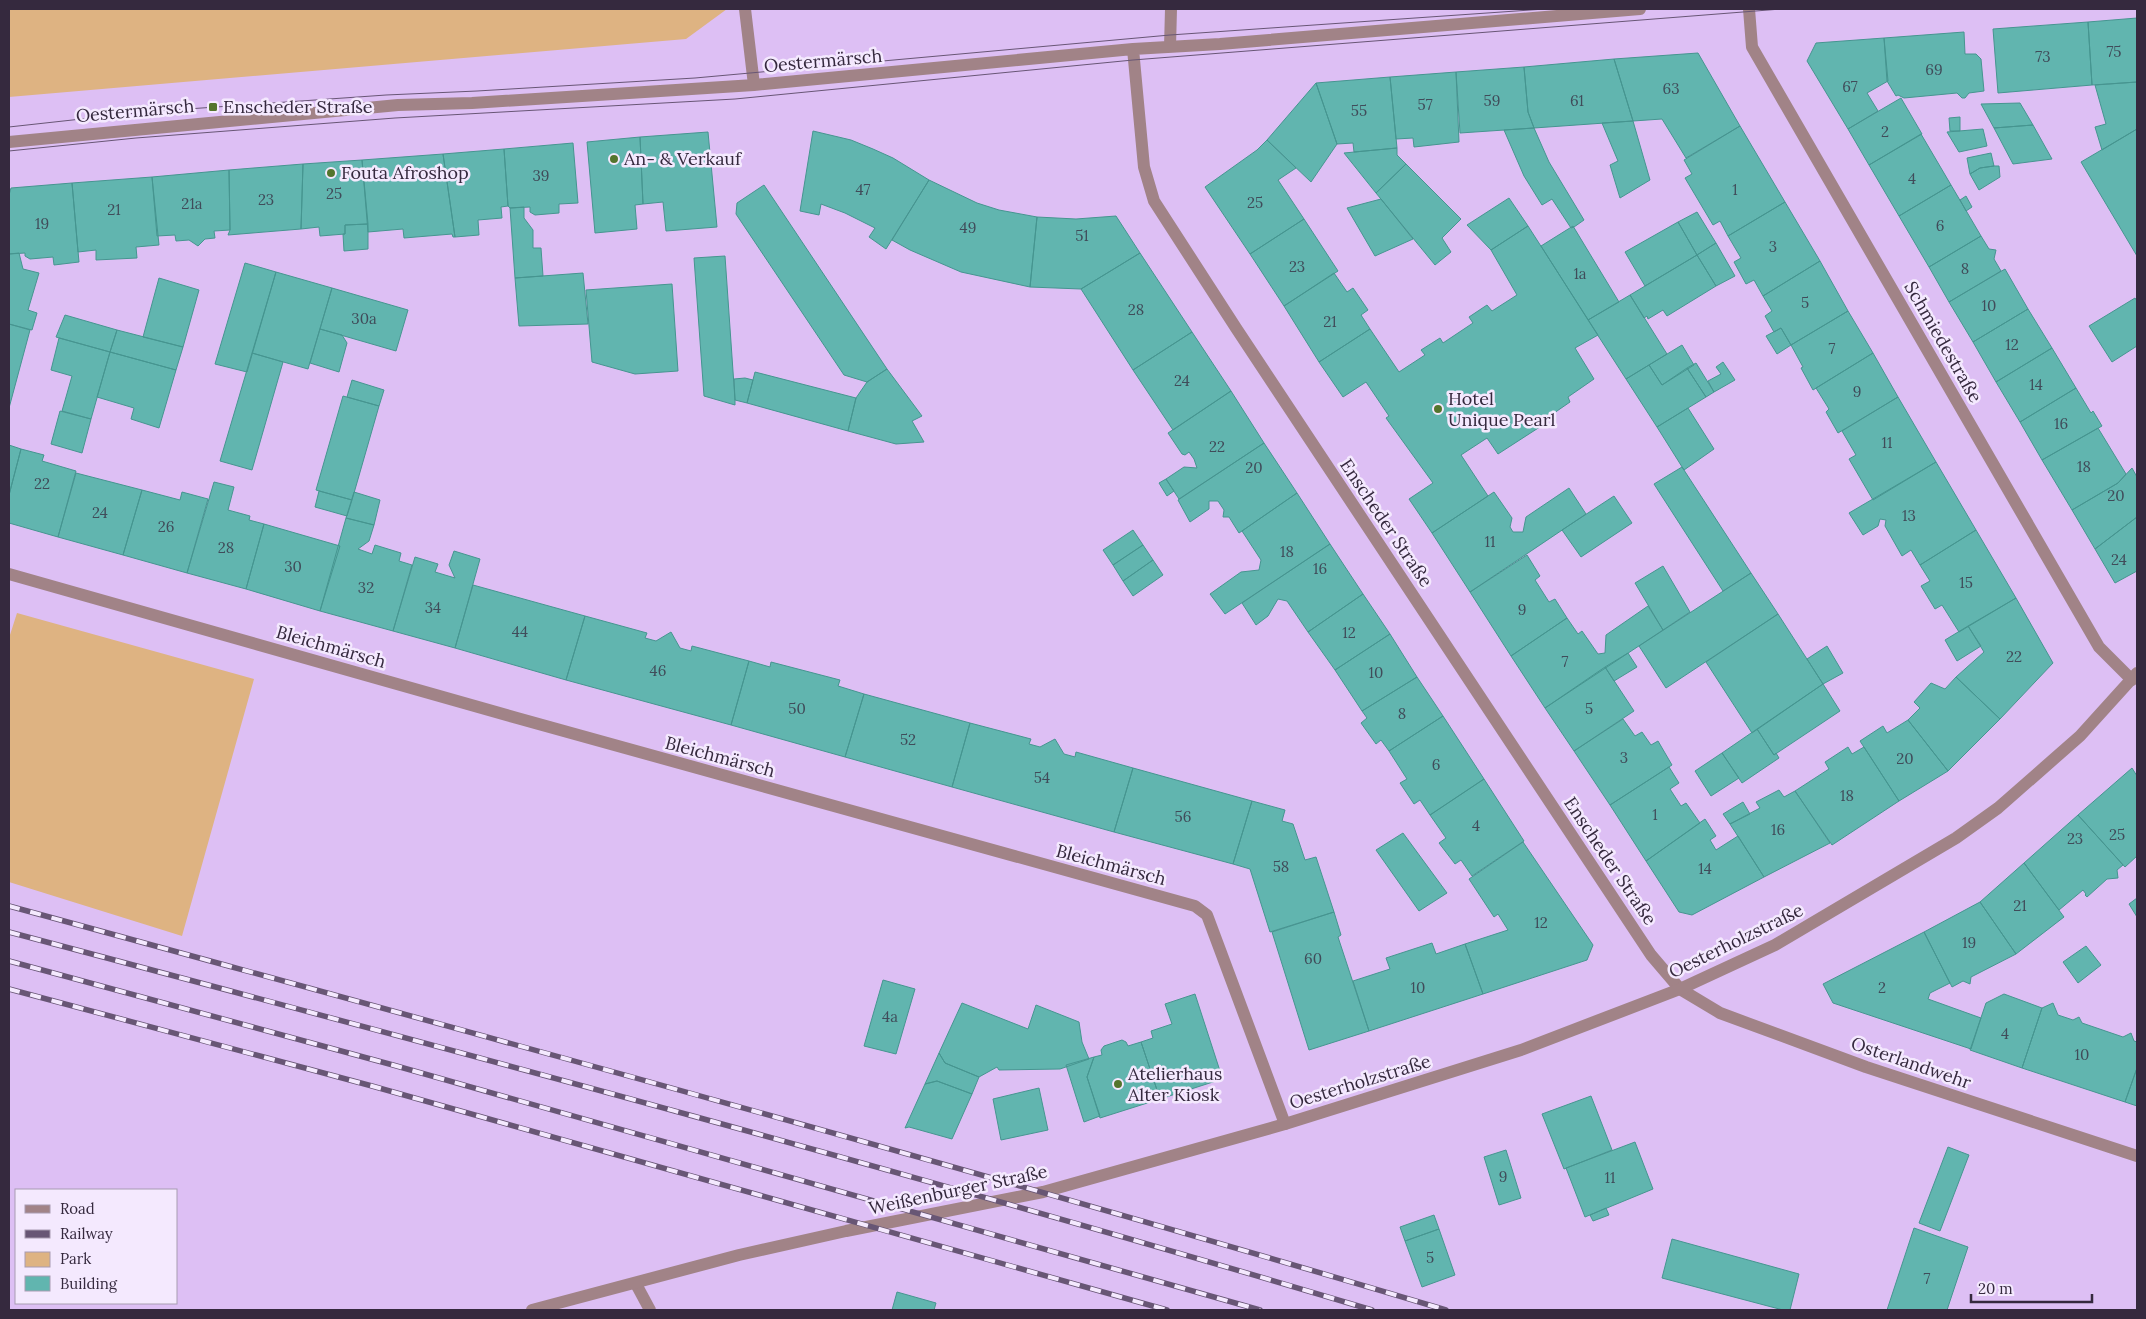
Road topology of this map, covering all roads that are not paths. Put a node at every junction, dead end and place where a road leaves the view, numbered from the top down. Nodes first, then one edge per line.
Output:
1 (745, 9) edge
2 (1171, 9) edge
3 (1640, 9) edge
4 (1749, 9) edge
5 (1170, 46) junction
6 (1132, 49) junction
7 (754, 85) junction
8 (9, 142) edge
9 (9, 574) edge
10 (2134, 677) edge
11 (1680, 988) junction
12 (1285, 1124) junction
13 (2137, 1156) edge
14 (636, 1284) junction
15 (532, 1310) edge
16 (650, 1310) edge

1 - 7 street
2 - 5 street
3 - 5 street, Oestermärsch
4 - 10 street, Schmiedestraße
5 - 6 street, Oestermärsch
6 - 7 street, Oestermärsch
6 - 11 street, Enscheder Straße
7 - 8 street, Oestermärsch
9 - 12 street, Bleichmärsch
10 - 11 street, Oesterholzstraße
11 - 12 street, Oesterholzstraße
11 - 13 street, Osterlandwehr
12 - 14 street, Weißenburger Straße
14 - 15 street, Weißenburger Straße
14 - 16 street

